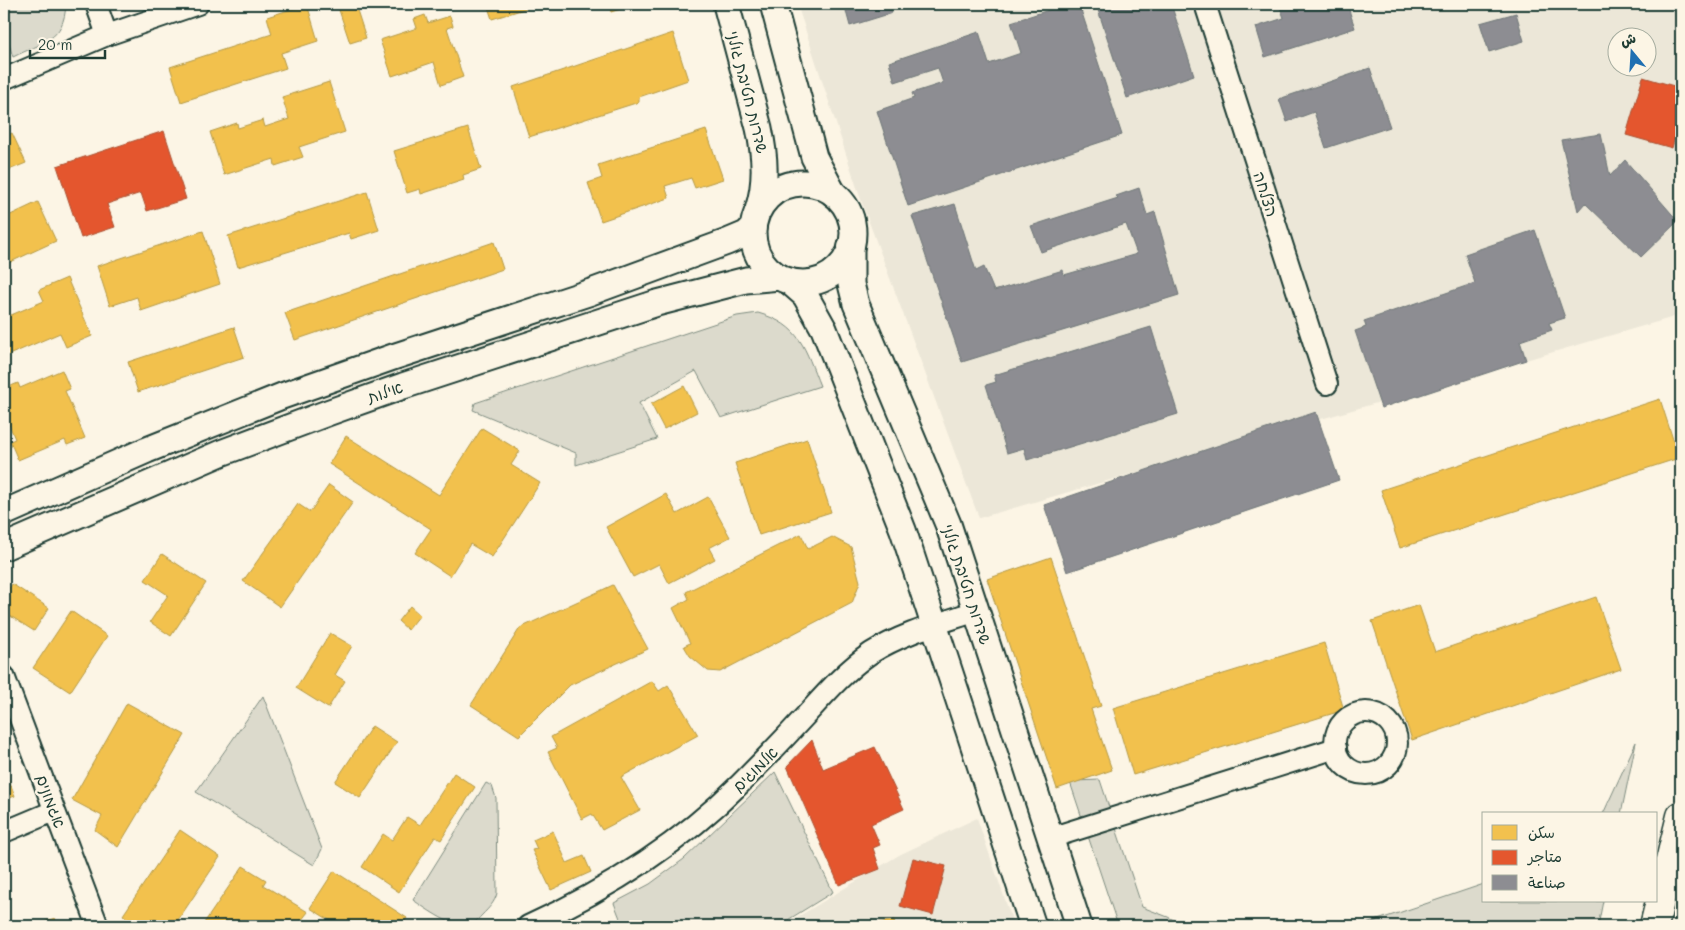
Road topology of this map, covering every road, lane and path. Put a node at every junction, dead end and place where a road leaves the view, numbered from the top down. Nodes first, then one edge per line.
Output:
1 (96, 4) edge
2 (198, 4) edge
3 (726, 4) edge
4 (773, 4) edge
5 (1205, 4) edge
6 (107, 35) junction
7 (4, 79) edge
8 (833, 193) junction
9 (755, 219) junction
10 (851, 246) junction
11 (784, 279) junction
12 (1327, 384) dead end
13 (4, 513) edge
14 (4, 546) edge
15 (976, 611) junction
16 (935, 625) junction
17 (4, 676) edge
18 (1336, 748) dead end
19 (54, 810) junction
20 (1681, 816) edge
21 (4, 832) edge
22 (1050, 838) junction
23 (98, 926) edge
24 (528, 926) edge
25 (1033, 926) edge
26 (1079, 926) edge
27 (1654, 926) edge

1 - 6 street
2 - 6 street
3 - 9 street, שדרות חטיבת גולני
4 - 8 street
5 - 12 street, הצלחה
6 - 7 street
8 - 9 street
8 - 10 street
9 - 11 street
9 - 13 street, אילות
10 - 11 street
10 - 15 street, שדרות חטיבת גולני
11 - 14 street, אילות
11 - 16 street
15 - 16 street, אלמוגים
15 - 22 street, שדרות חטיבת גולני
16 - 24 street, אלמוגים
16 - 25 street
17 - 19 street, אגמונים
18 - 22 street
19 - 21 street
19 - 23 street, אגמונים
20 - 27 highway
22 - 26 street, שדרות חטיבת גולני

